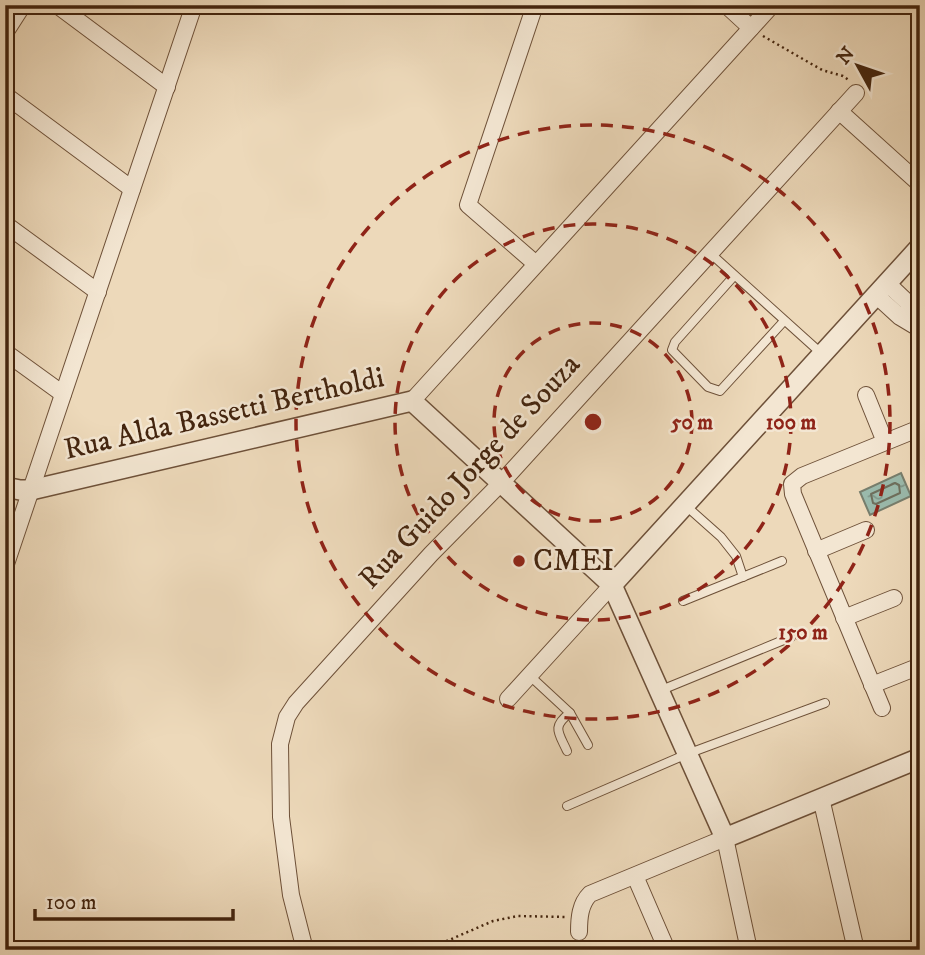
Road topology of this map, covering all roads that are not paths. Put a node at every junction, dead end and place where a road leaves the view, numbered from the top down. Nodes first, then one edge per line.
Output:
1 (23, 5) edge
2 (57, 5) edge
3 (194, 5) edge
4 (535, 5) edge
5 (726, 5) edge
6 (772, 5) edge
7 (751, 28) junction
8 (5, 33) edge
9 (167, 87) junction
10 (856, 93) road end
11 (5, 95) edge
12 (839, 111) junction
13 (920, 184) edge
14 (132, 189) junction
15 (5, 224) edge
16 (920, 247) edge
17 (710, 253) junction
18 (536, 264) junction
19 (734, 276) junction
20 (881, 289) junction
21 (98, 292) junction
22 (784, 321) junction
23 (920, 328) edge
24 (5, 352) edge
25 (822, 354) junction
26 (63, 394) junction
27 (866, 395) dead end
28 (412, 401) junction
29 (920, 428) edge
30 (885, 442) junction
31 (501, 482) junction
32 (5, 487) edge
33 (31, 489) junction
34 (684, 505) junction
35 (866, 530) dead end
36 (816, 551) junction
37 (782, 561) dead end
38 (5, 567) edge
39 (743, 577) junction
40 (612, 585) junction
41 (894, 598) dead end
42 (683, 601) dead end
43 (844, 618) junction
44 (791, 637) dead end
45 (920, 666) edge
46 (529, 675) junction
47 (872, 685) junction
48 (659, 691) junction
49 (508, 699) dead end
50 (825, 703) dead end
51 (881, 708) dead end
52 (570, 713) junction
53 (588, 746) dead end
54 (567, 751) dead end
55 (687, 754) junction
56 (920, 759) edge
57 (821, 798) junction
58 (567, 806) dead end
59 (724, 838) junction
60 (635, 876) junction
61 (579, 924) road end
62 (305, 950) edge
63 (667, 950) edge
64 (749, 950) edge
65 (856, 950) edge

1 - 8 street
2 - 9 street
3 - 9 street
4 - 18 street
5 - 7 street
6 - 7 street
7 - 18 street
9 - 14 street
10 - 12 street, Rua Guido Jorge de Souza
11 - 14 street
12 - 13 street
12 - 17 street, Rua Guido Jorge de Souza
14 - 21 street
15 - 21 street
16 - 20 street
17 - 19 lane
17 - 31 street, Rua Guido Jorge de Souza
18 - 28 street
19 - 22 lane
19 - 22 lane
20 - 23 street
20 - 25 street
21 - 26 street
22 - 25 lane
24 - 26 street
25 - 34 street
26 - 33 street
27 - 30 street
28 - 31 street, Rua Alda Bassetti Bertholdi
28 - 33 street, Rua Alda Bassetti Bertholdi
29 - 30 street
30 - 36 street
31 - 40 street, Rua Alda Bassetti Bertholdi
31 - 62 street, Rua Guido Jorge de Souza
32 - 33 street, Rua Alda Bassetti Bertholdi
33 - 38 street
34 - 39 lane
34 - 40 street
35 - 36 street
36 - 43 street
37 - 39 lane
39 - 42 lane
40 - 46 street
40 - 48 street, Rua Alda Bassetti Bertholdi
41 - 43 street
43 - 47 street
44 - 48 lane
45 - 47 street
46 - 49 street
46 - 52 lane
47 - 51 street
48 - 55 street, Rua Alda Bassetti Bertholdi
50 - 55 lane
52 - 53 lane
52 - 54 lane
55 - 58 lane
55 - 59 street, Rua Alda Bassetti Bertholdi
56 - 57 street
57 - 59 street
57 - 65 street
59 - 60 street
59 - 64 street
60 - 61 street
60 - 63 street

